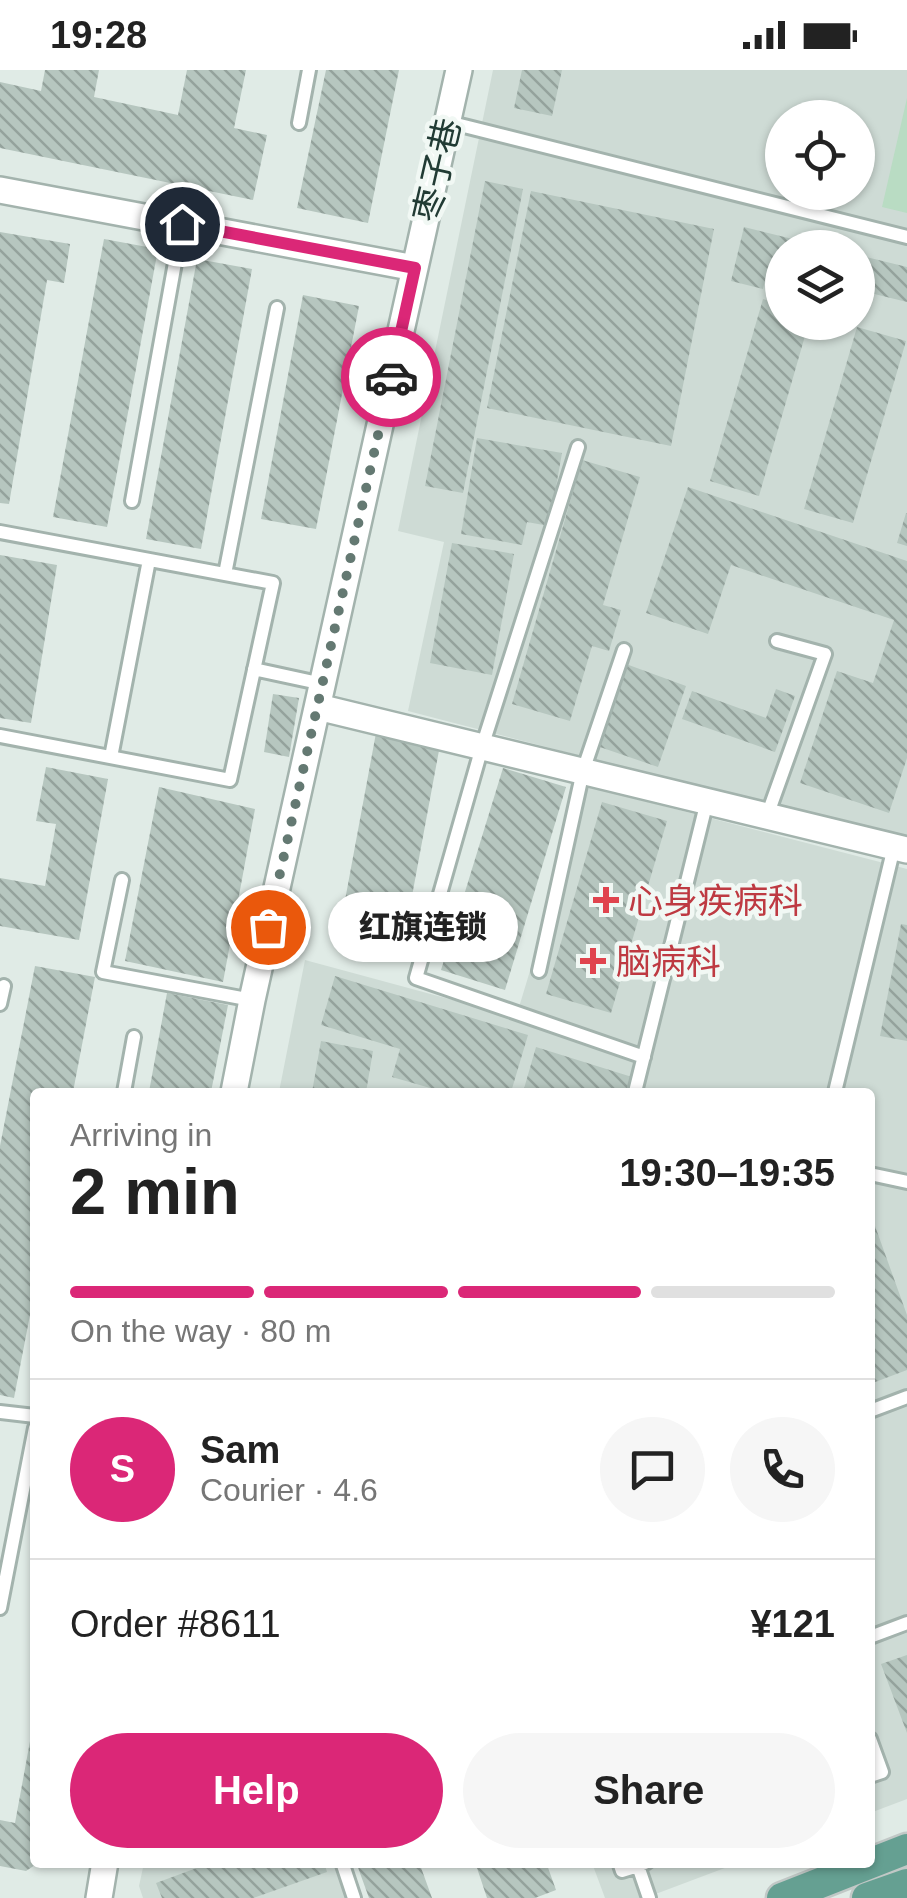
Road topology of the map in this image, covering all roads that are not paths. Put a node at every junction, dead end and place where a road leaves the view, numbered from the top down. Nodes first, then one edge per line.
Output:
1 (308, 70) edge
2 (459, 70) edge
3 (448, 122) junction
4 (299, 123) dead end
5 (0, 190) edge
6 (182, 224) junction
7 (907, 237) edge
8 (415, 268) junction
9 (276, 308) dead end
10 (578, 447) dead end
11 (132, 501) dead end
12 (0, 532) edge
13 (149, 560) junction
14 (225, 574) junction
15 (778, 641) dead end
16 (624, 650) dead end
17 (254, 669) junction
18 (320, 695) junction
19 (0, 736) edge
20 (482, 746) junction
21 (111, 757) junction
22 (583, 771) junction
23 (707, 801) junction
24 (767, 816) junction
25 (901, 848) edge
26 (122, 880) dead end
27 (539, 971) dead end
28 (4, 986) dead end
29 (252, 1000) junction
30 (0, 1004) edge
31 (134, 1038) dead end
32 (644, 1057) junction
33 (125, 1088) edge
34 (235, 1088) edge
35 (636, 1088) edge
36 (836, 1088) edge
37 (875, 1175) edge
38 (907, 1182) edge
39 (907, 1397) edge
40 (875, 1409) edge
41 (0, 1415) edge
42 (30, 1415) edge
43 (30, 1454) edge
44 (0, 1608) edge
45 (907, 1623) edge
46 (875, 1634) edge
47 (875, 1753) edge
48 (875, 1774) edge
49 (907, 1850) edge
50 (875, 1859) edge
51 (103, 1868) edge
52 (344, 1868) edge
53 (644, 1868) edge
54 (838, 1869) edge
55 (907, 1884) edge
56 (98, 1898) edge
57 (354, 1898) edge
58 (650, 1898) edge
59 (782, 1898) edge
60 (867, 1898) edge

1 - 4 lane
2 - 3 street, 枣子巷
3 - 7 lane
3 - 8 street, 枣子巷
5 - 6 street, 枣子巷
6 - 8 street, 枣子巷
6 - 11 lane
8 - 18 street
9 - 14 lane
10 - 20 lane
12 - 13 lane
13 - 14 lane
13 - 21 lane
14 - 17 lane
15 - 24 lane
16 - 22 lane
17 - 18 lane
17 - 21 lane
18 - 20 street
18 - 29 street
19 - 21 lane
20 - 22 street
20 - 32 lane
22 - 23 street
22 - 27 lane
23 - 24 street
23 - 32 lane
24 - 25 street
25 - 36 lane
26 - 29 lane
28 - 30 lane
29 - 34 street
31 - 33 lane
32 - 35 lane
37 - 38 lane
39 - 40 lane
41 - 42 lane
43 - 44 lane
45 - 46 lane
47 - 48 lane
49 - 50 main road
51 - 56 street
52 - 57 lane
53 - 58 lane
54 - 59 main road
55 - 60 main road

